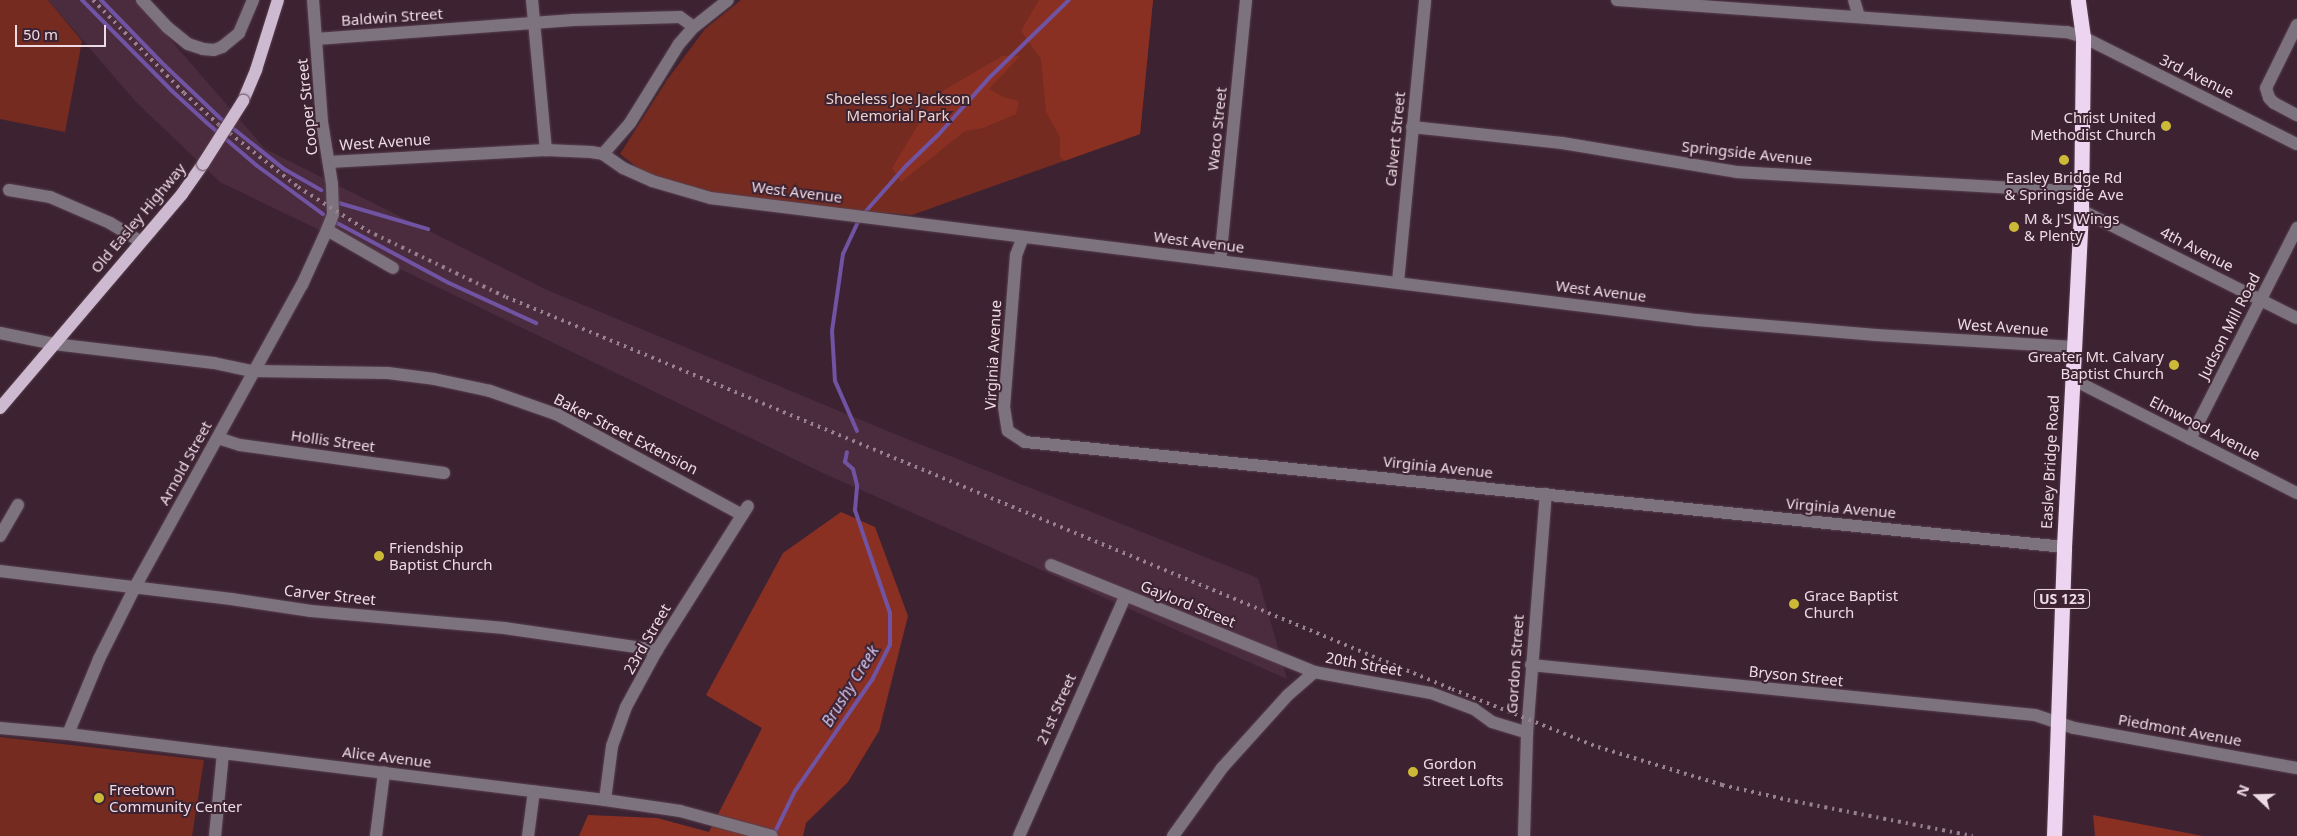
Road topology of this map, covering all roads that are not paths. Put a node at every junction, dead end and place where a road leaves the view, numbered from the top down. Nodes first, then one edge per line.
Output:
1 (142, 0) edge
2 (253, 0) edge
3 (278, 0) edge
4 (313, 0) edge
5 (532, 0) edge
6 (728, 0) edge
7 (1246, 0) edge
8 (1425, 0) edge
9 (1617, 0) edge
10 (1854, 0) edge
11 (2078, 0) edge
12 (1859, 16) junction
13 (535, 23) junction
14 (2297, 25) edge
15 (694, 27) junction
16 (2083, 37) junction
17 (316, 39) junction
18 (2297, 115) edge
19 (1412, 126) junction
20 (2297, 144) edge
21 (546, 150) junction
22 (603, 154) junction
23 (329, 162) junction
24 (9, 190) dead end
25 (2081, 192) junction
26 (333, 210) joint
27 (2081, 210) junction
28 (2297, 228) edge
29 (327, 230) junction
30 (1023, 237) junction
31 (140, 241) junction
32 (1220, 261) junction
33 (393, 268) dead end
34 (1398, 282) junction
35 (2260, 300) junction
36 (2297, 318) edge
37 (0, 333) edge
38 (54, 344) junction
39 (2074, 347) junction
40 (253, 371) junction
41 (2072, 379) junction
42 (0, 408) edge
43 (218, 438) junction
44 (2190, 439) junction
45 (444, 473) dead end
46 (2297, 493) edge
47 (1546, 494) junction
48 (18, 506) dead end
49 (744, 510) joint
50 (0, 536) edge
51 (2064, 547) junction
52 (1051, 565) dead end
53 (0, 571) edge
54 (135, 587) junction
55 (1125, 597) junction
56 (658, 650) junction
57 (1532, 665) junction
58 (1314, 672) junction
59 (2057, 721) junction
60 (0, 728) edge
61 (1527, 733) junction
62 (68, 734) junction
63 (223, 752) junction
64 (2297, 767) edge
65 (384, 773) junction
66 (534, 791) junction
67 (605, 800) junction
68 (769, 835) edge
69 (215, 836) edge
70 (376, 836) edge
71 (528, 836) edge
72 (1019, 836) edge
73 (1173, 836) edge
74 (1524, 836) edge
75 (2054, 836) edge

1 - 2 street
3 - 31 main road, Old Easley Highway, bridge
4 - 17 street, Cooper Street
5 - 13 street
6 - 15 street
7 - 32 street, Waco Street
8 - 19 street, Calvert Street
9 - 12 street, 3rd Avenue
10 - 12 street
11 - 16 highway, Easley Bridge Road / US 123
12 - 16 street, 3rd Avenue
13 - 15 street, Baldwin Street
13 - 17 street, Baldwin Street
13 - 21 street
14 - 18 street
15 - 22 street
16 - 20 street, 3rd Avenue
16 - 25 highway, Easley Bridge Road / US 123
17 - 23 street, Cooper Street
19 - 25 street, Springside Avenue
19 - 34 street, Calvert Street
21 - 22 street, West Avenue
21 - 23 street, West Avenue
22 - 30 street, West Avenue
23 - 26 street, Cooper Street
24 - 31 street
25 - 27 highway, Easley Bridge Road / US 123
26 - 29 street, Arnold Street
27 - 35 street, 4th Avenue
27 - 39 highway, Easley Bridge Road / US 123
28 - 35 street, Judson Mill Road
29 - 33 street
29 - 40 street, Arnold Street
30 - 32 street, West Avenue
30 - 47 street, Virginia Avenue
31 - 38 main road, Old Easley Highway
32 - 34 street, West Avenue
34 - 39 street, West Avenue
35 - 36 street, 4th Avenue
35 - 44 street, Judson Mill Road
37 - 38 street, Baker Street Extension
38 - 40 street, Baker Street Extension
38 - 42 main road, Old Easley Highway
39 - 41 highway, Easley Bridge Road / US 123
40 - 43 street, Arnold Street
40 - 49 street, Baker Street Extension
41 - 44 street, Elmwood Avenue
41 - 51 highway, Easley Bridge Road / US 123
43 - 45 street, Hollis Street
43 - 54 street, Arnold Street
44 - 46 street, Elmwood Avenue
47 - 51 street, Virginia Avenue
47 - 57 street, Gordon Street
48 - 50 street
49 - 56 street, 23rd Street
51 - 59 highway, Easley Bridge Road / US 123
52 - 55 street, Gaylord Street
53 - 54 street, Carver Street
54 - 56 street, Carver Street
54 - 62 street, Arnold Street
55 - 58 street, Gaylord Street
55 - 72 street, 21st Street
56 - 67 street, 23rd Street
57 - 59 street, Bryson Street
57 - 61 street, Gordon Street
58 - 61 street, 20th Street
58 - 73 street, 20th Street
59 - 64 street, Piedmont Avenue
59 - 75 highway, Easley Bridge Road / US 123
60 - 62 street, Alice Avenue
61 - 74 street, Gordon Street
62 - 63 street, Alice Avenue
63 - 65 street, Alice Avenue
63 - 69 street
65 - 66 street, Alice Avenue
65 - 70 street
66 - 67 street, Alice Avenue
66 - 71 street
67 - 68 street, Alice Avenue

